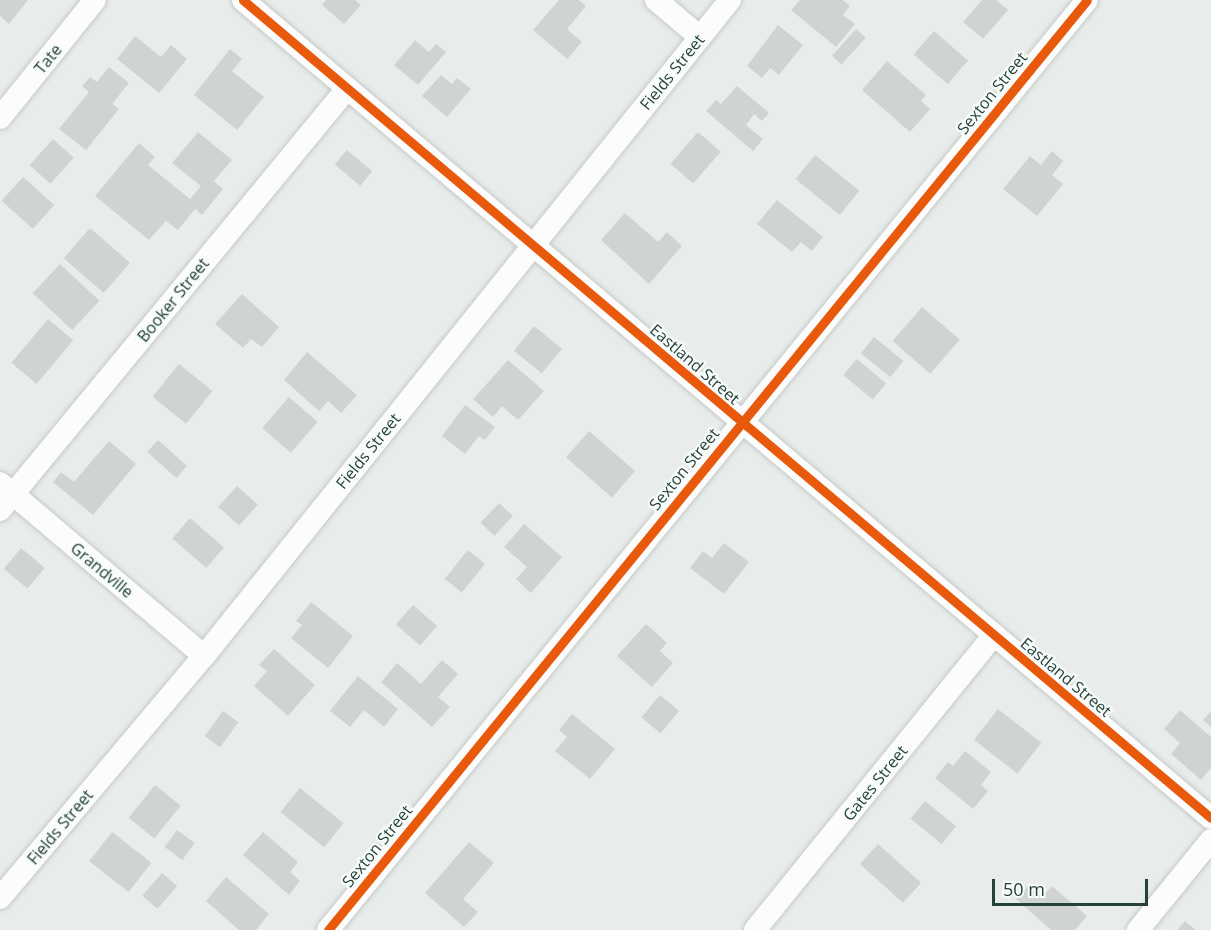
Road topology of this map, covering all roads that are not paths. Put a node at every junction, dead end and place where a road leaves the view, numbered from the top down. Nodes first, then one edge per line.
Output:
1 (95, 0) edge
2 (243, 0) edge
3 (656, 0) edge
4 (730, 0) edge
5 (1087, 0) edge
6 (700, 37) junction
7 (346, 90) junction
8 (0, 118) edge
9 (534, 244) junction
10 (741, 423) junction
11 (4, 496) edge
12 (994, 635) junction
13 (204, 656) junction
14 (1211, 818) edge
15 (1211, 840) edge
16 (0, 898) edge
17 (328, 930) edge
18 (755, 930) edge
19 (1138, 930) edge

1 - 8 street, Tate
2 - 7 street, Eastland Street
3 - 6 street
4 - 6 street, Fields Street
5 - 10 street, Sexton Street
6 - 9 street, Fields Street
7 - 9 street, Eastland Street
7 - 11 street, Booker Street
9 - 10 street, Eastland Street
9 - 13 street, Fields Street
10 - 12 street, Eastland Street
10 - 17 street, Sexton Street
11 - 13 street, Grandville
12 - 14 street, Eastland Street
12 - 18 street, Gates Street
13 - 16 street, Fields Street
15 - 19 street

